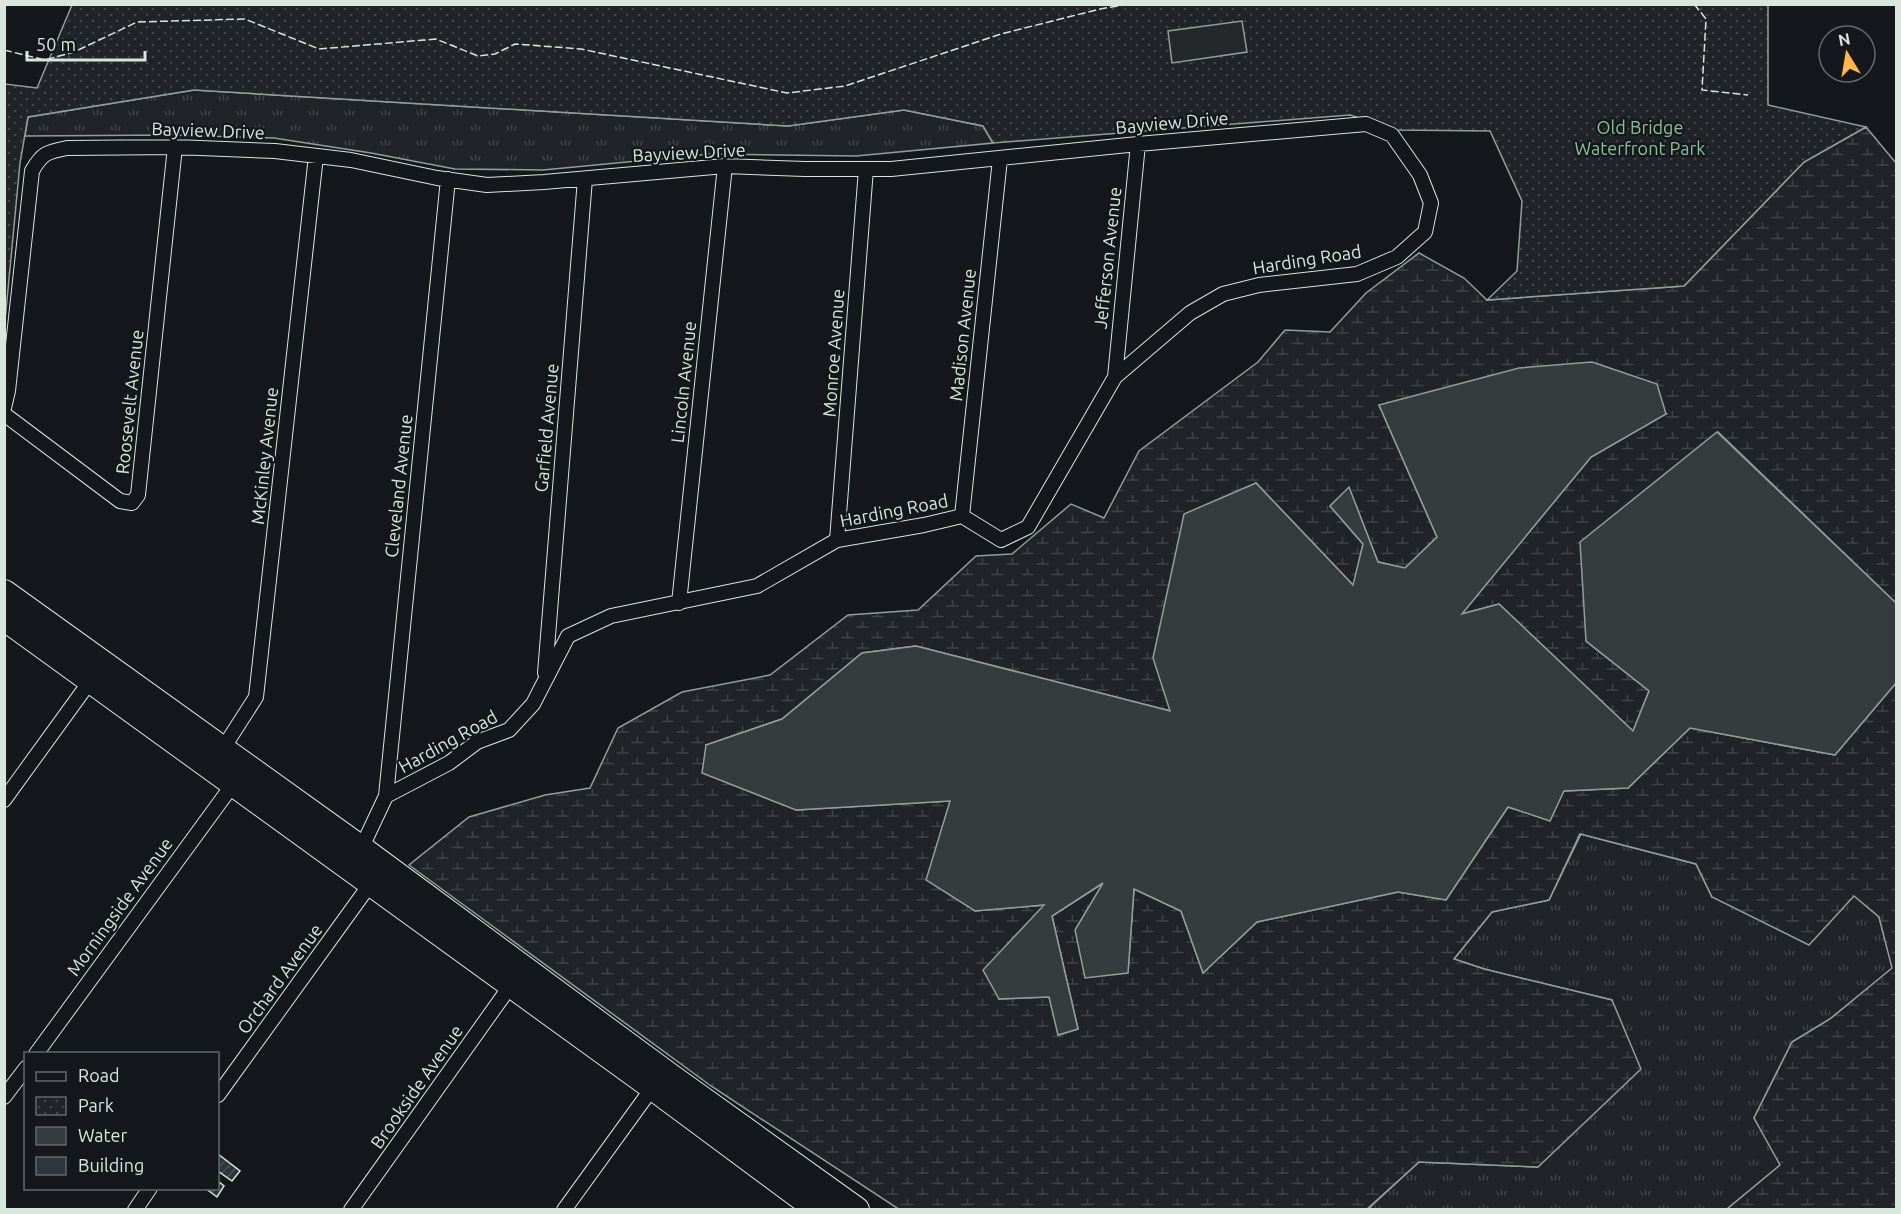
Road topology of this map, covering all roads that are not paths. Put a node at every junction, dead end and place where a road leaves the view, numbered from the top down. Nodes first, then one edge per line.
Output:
1 (1366, 124) joint
2 (1138, 144) junction
3 (175, 147) junction
4 (316, 156) junction
5 (1000, 159) junction
6 (725, 166) junction
7 (866, 169) junction
8 (448, 179) junction
9 (585, 179) junction
10 (1115, 377) junction
11 (6, 391) edge
12 (4, 408) edge
13 (4, 414) edge
14 (962, 516) junction
15 (837, 540) junction
16 (4, 593) edge
17 (679, 603) junction
18 (4, 618) edge
19 (91, 680) junction
20 (545, 680) junction
21 (222, 750) junction
22 (234, 783) junction
23 (386, 796) junction
24 (4, 800) edge
25 (361, 849) junction
26 (371, 883) junction
27 (511, 985) junction
28 (37, 1052) edge
29 (24, 1071) edge
30 (654, 1087) junction
31 (219, 1094) edge
32 (4, 1097) edge
33 (149, 1190) edge
34 (135, 1209) edge
35 (351, 1209) edge
36 (564, 1209) edge
37 (819, 1209) edge
38 (856, 1209) edge

1 - 2 street, Bayview Drive
1 - 10 street, Harding Road
2 - 5 street, Bayview Drive
2 - 10 street, Jefferson Avenue
3 - 4 street, Bayview Drive
3 - 11 street, Bayview Drive
3 - 13 street, Roosevelt Avenue
4 - 8 street, Bayview Drive
4 - 21 street, McKinley Avenue
5 - 7 street, Bayview Drive
5 - 14 street, Madison Avenue
6 - 7 street, Bayview Drive
6 - 9 street, Bayview Drive
6 - 17 street, Lincoln Avenue
7 - 15 street, Monroe Avenue
8 - 9 street, Bayview Drive
8 - 23 street, Cleveland Avenue
9 - 20 street, Garfield Avenue
10 - 14 street, Harding Road
11 - 12 street
14 - 15 street, Harding Road
15 - 17 street, Harding Road
16 - 21 highway
17 - 20 street, Harding Road
18 - 19 highway
19 - 22 highway
19 - 24 street
20 - 23 street, Harding Road
21 - 25 highway
22 - 26 highway
22 - 28 street, Morningside Avenue
23 - 25 street, Harding Road
25 - 38 highway
26 - 27 highway
26 - 31 street, Orchard Avenue
27 - 30 highway
27 - 35 street, Brookside Avenue
29 - 32 street
30 - 36 street
30 - 37 highway
33 - 34 street

